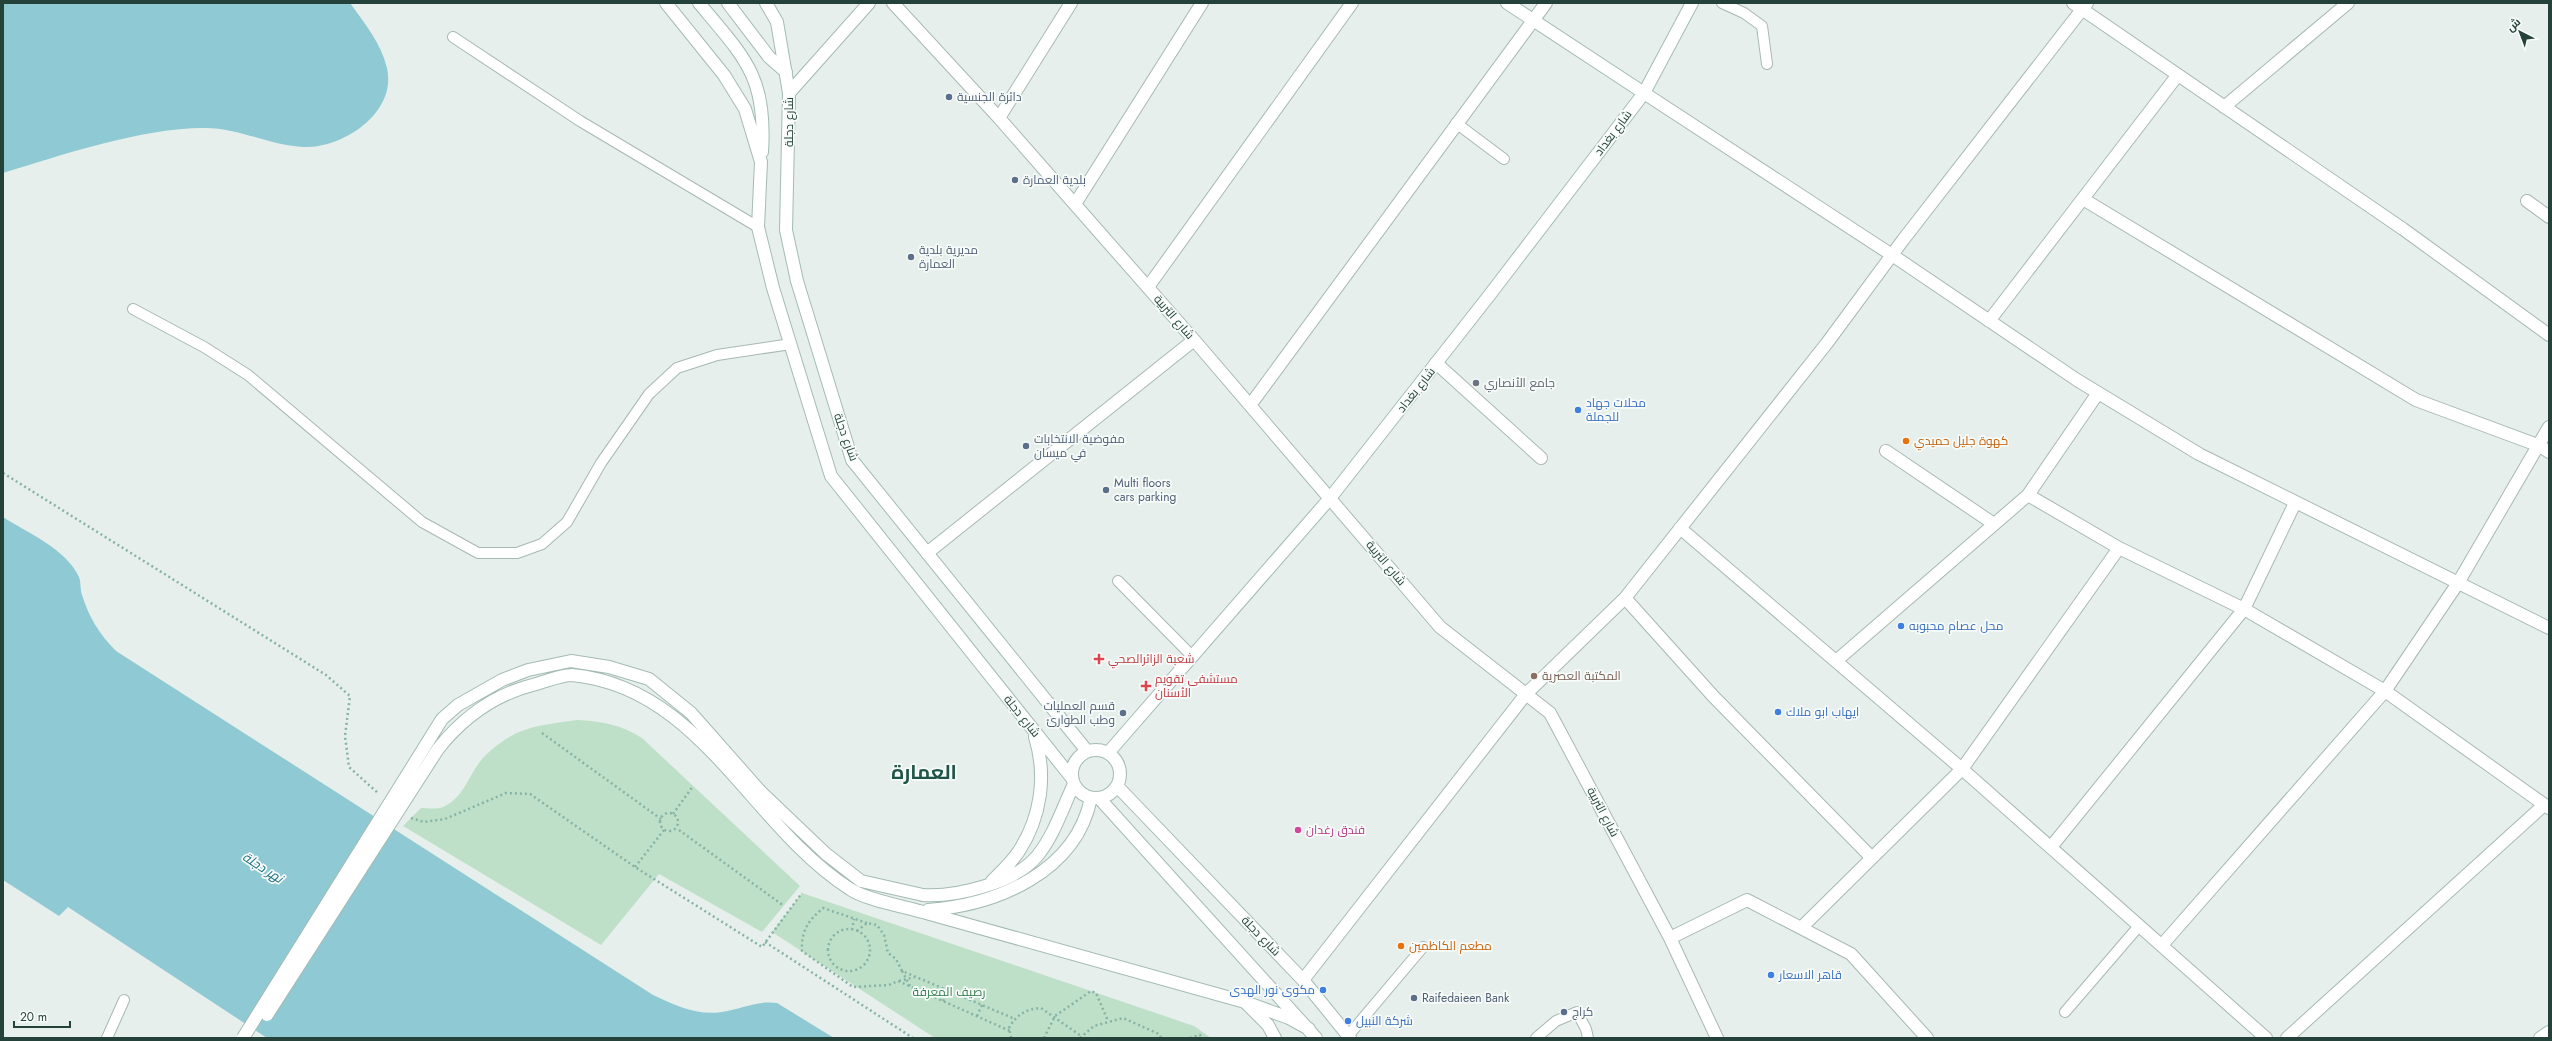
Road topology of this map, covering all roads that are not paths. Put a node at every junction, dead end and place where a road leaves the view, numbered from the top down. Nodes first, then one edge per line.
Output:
1 (666, 3) edge
2 (699, 3) edge
3 (728, 3) edge
4 (766, 3) edge
5 (869, 3) edge
6 (893, 3) edge
7 (1071, 3) edge
8 (1202, 3) edge
9 (1352, 3) edge
10 (1507, 3) edge
11 (1546, 3) edge
12 (1692, 3) edge
13 (1722, 3) edge
14 (2348, 3) edge
15 (2080, 6) edge
16 (1534, 21) junction
17 (453, 37) dead end
18 (1767, 64) dead end
19 (786, 72) junction
20 (2178, 76) junction
21 (789, 93) junction
22 (1644, 93) junction
23 (2224, 107) junction
24 (999, 118) junction
25 (1456, 123) junction
26 (1504, 159) dead end
27 (761, 162) junction
28 (2083, 199) junction
29 (2527, 201) dead end
30 (1075, 204) junction
31 (2549, 218) edge
32 (758, 227) junction
33 (1892, 255) junction
34 (1148, 287) junction
35 (134, 309) dead end
36 (1989, 321) junction
37 (2549, 335) edge
38 (1194, 340) junction
39 (791, 344) junction
40 (1436, 363) junction
41 (2098, 393) junction
42 (1251, 404) junction
43 (2549, 427) edge
44 (2544, 449) edge
45 (1886, 451) dead end
46 (1541, 458) dead end
47 (2028, 495) junction
48 (1331, 498) junction
49 (2295, 503) junction
50 (1994, 524) junction
51 (1680, 528) junction
52 (2119, 548) junction
53 (926, 553) junction
54 (1118, 581) dead end
55 (2458, 583) junction
56 (1625, 598) junction
57 (2244, 608) junction
58 (2549, 628) edge
59 (1192, 656) junction
60 (1836, 661) junction
61 (2384, 691) junction
62 (1526, 694) junction
63 (1034, 732) junction
64 (1087, 751) junction
65 (1108, 753) junction
66 (1962, 769) junction
67 (1072, 781) junction
68 (1117, 786) junction
69 (1095, 798) junction
70 (2546, 807) edge
71 (2051, 848) junction
72 (1872, 858) junction
73 (990, 883) junction
74 (919, 911) junction
75 (2140, 926) junction
76 (1801, 928) junction
77 (1670, 938) junction
78 (2162, 945) junction
79 (1423, 947) dead end
80 (1303, 980) junction
81 (124, 1000) dead end
82 (1245, 1002) junction
83 (2065, 1012) dead end
84 (2549, 1032) edge
85 (1312, 1034) edge
86 (1349, 1037) edge
87 (107, 1038) edge
88 (243, 1038) edge
89 (252, 1038) edge
90 (1275, 1038) edge
91 (1536, 1038) edge
92 (1588, 1038) edge
93 (1717, 1038) edge
94 (1927, 1038) edge
95 (2266, 1038) edge
96 (2287, 1038) edge
97 (2540, 1038) edge

1 - 27 street, شارع دجلة
2 - 27 street, شارع دجلة
3 - 19 street
4 - 19 street, شارع دجلة
5 - 21 street
6 - 24 street, شارع التربية
7 - 24 street
8 - 30 street
9 - 34 street
10 - 16 street
11 - 16 street
12 - 22 street, شارع بغداد
13 - 18 lane
14 - 23 street
15 - 20 street
15 - 33 street
16 - 22 street
16 - 25 street
17 - 32 lane
19 - 21 street, شارع دجلة
20 - 23 street
20 - 28 street
21 - 53 street, شارع دجلة
22 - 33 street
22 - 40 street, شارع بغداد
23 - 37 street
24 - 30 street, شارع التربية
25 - 26 lane
25 - 42 street
27 - 32 street, شارع دجلة
28 - 36 street
28 - 44 street
29 - 31 street
30 - 34 street, شارع التربية
32 - 39 street, شارع دجلة
33 - 36 street
33 - 51 street
34 - 38 street, شارع التربية
35 - 39 lane
36 - 41 street
38 - 42 street, شارع التربية
38 - 53 street
39 - 63 street, شارع دجلة
40 - 46 street
40 - 48 street, شارع بغداد
41 - 47 street
41 - 49 street
42 - 48 street, شارع التربية
43 - 44 street
44 - 55 street
45 - 50 street
47 - 50 street
47 - 52 street
48 - 59 street, شارع بغداد
48 - 62 street, شارع التربية
49 - 55 street
49 - 57 street
50 - 60 street
51 - 56 street
51 - 60 street
52 - 57 street
52 - 66 street
53 - 64 street, شارع دجلة
54 - 59 lane
55 - 58 street
55 - 61 street
56 - 62 street
56 - 72 street
57 - 61 street
57 - 71 street
59 - 65 street, شارع بغداد
60 - 66 street
61 - 70 street
61 - 78 street
62 - 77 street, شارع التربية
62 - 80 street
63 - 67 street, شارع دجلة
63 - 73 street
64 - 65 street
64 - 67 street
65 - 68 street
66 - 71 street
66 - 72 street
67 - 69 street
67 - 73 street
68 - 69 street
68 - 80 street, شارع دجلة
69 - 74 street
69 - 85 street
70 - 96 street
71 - 75 street
72 - 76 street
73 - 88 street, bridge
74 - 82 street
74 - 89 street, bridge
75 - 78 street
75 - 83 lane
76 - 77 street
76 - 94 street
77 - 93 street, شارع التربية
78 - 95 street
79 - 86 lane
80 - 86 street, شارع دجلة
81 - 87 lane
82 - 85 street
82 - 90 street
84 - 97 street
91 - 92 lane

